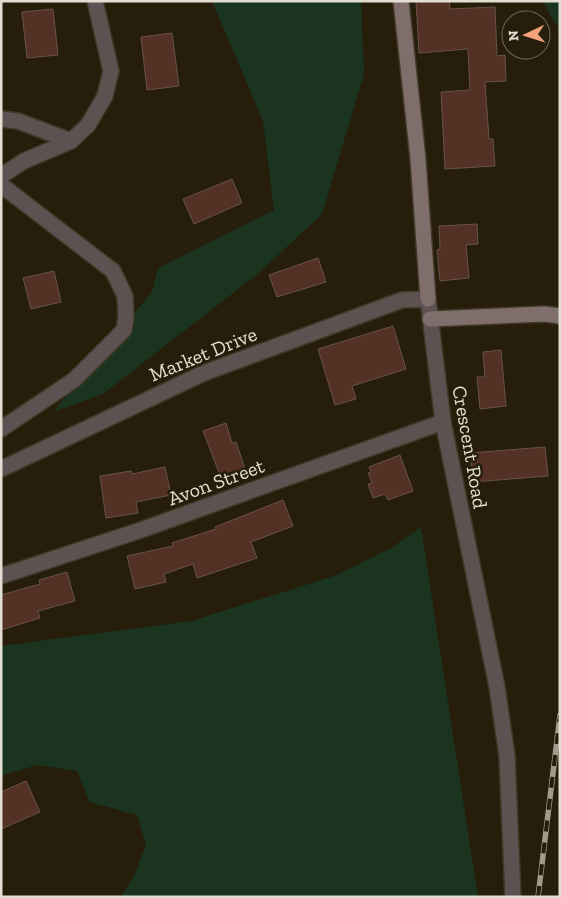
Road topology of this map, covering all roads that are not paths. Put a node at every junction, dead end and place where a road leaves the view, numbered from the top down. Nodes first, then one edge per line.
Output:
1 (95, 1) edge
2 (401, 1) edge
3 (1, 119) edge
4 (72, 141) junction
5 (1, 176) edge
6 (1, 185) edge
7 (428, 299) junction
8 (560, 306) edge
9 (544, 314) junction
10 (560, 316) edge
11 (430, 319) junction
12 (443, 422) junction
13 (1, 429) edge
14 (1, 469) edge
15 (1, 576) edge
16 (513, 897) edge

1 - 4 street
2 - 7 street, Crescent Road
3 - 4 street
4 - 5 street
6 - 13 street
7 - 11 street, Crescent Road
7 - 14 street, Market Drive
8 - 9 street
9 - 10 street
9 - 11 street
11 - 12 street, Crescent Road
12 - 15 street, Avon Street
12 - 16 street, Crescent Road

